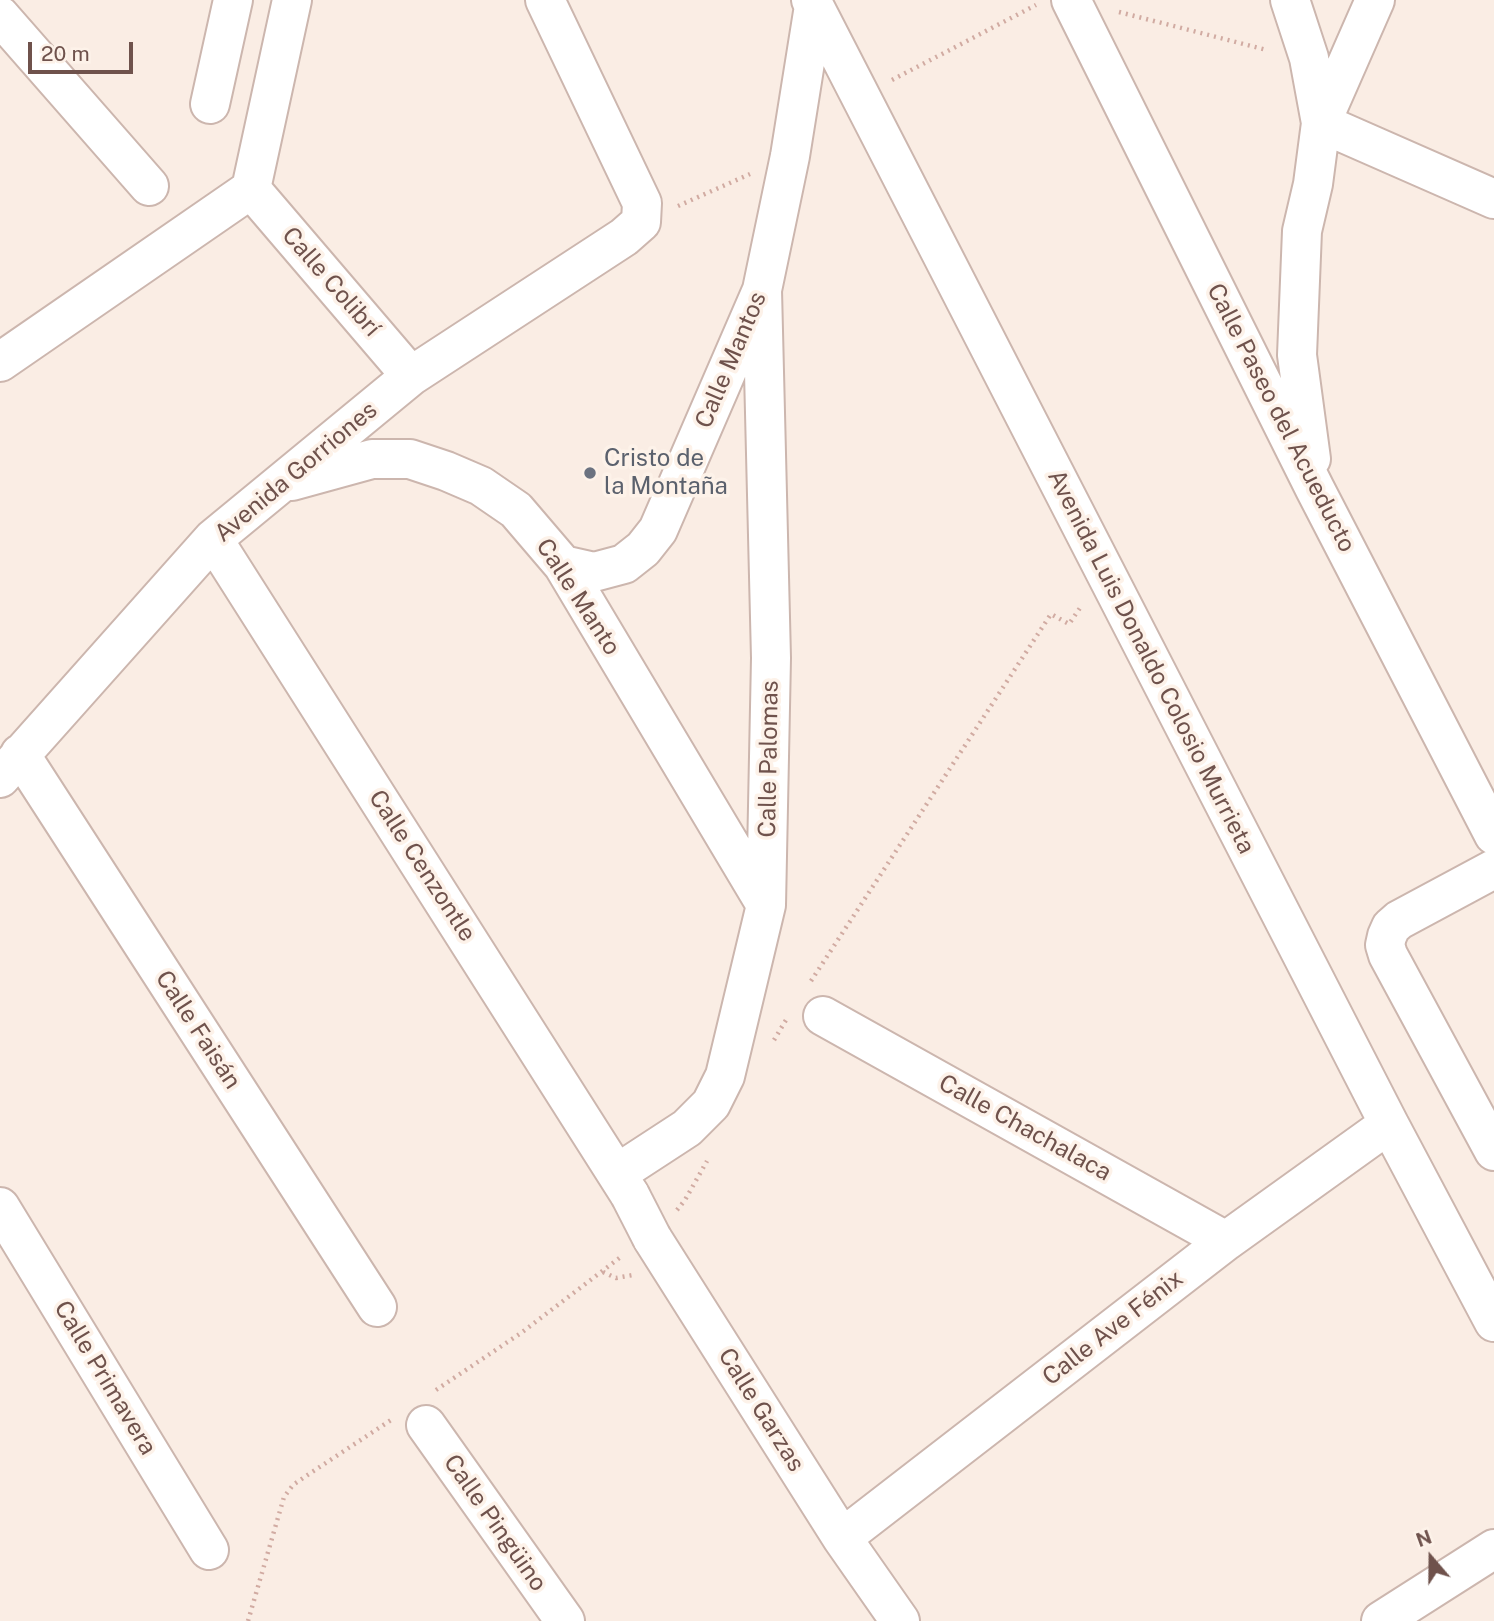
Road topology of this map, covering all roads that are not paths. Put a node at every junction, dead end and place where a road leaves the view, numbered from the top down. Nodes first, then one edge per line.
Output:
1 (233, 0) edge
2 (292, 0) edge
3 (545, 0) edge
4 (1071, 0) edge
5 (1290, 0) edge
6 (1375, 0) edge
7 (812, 3) edge
8 (0, 16) edge
9 (210, 104) dead end
10 (1321, 123) junction
11 (149, 186) dead end
12 (251, 189) junction
13 (1494, 199) edge
14 (762, 290) junction
15 (0, 362) edge
16 (411, 376) junction
17 (1285, 391) junction
18 (278, 485) junction
19 (213, 539) junction
20 (563, 565) junction
21 (10, 766) edge
22 (1494, 835) edge
23 (1494, 869) edge
24 (765, 905) junction
25 (816, 1001) road end
26 (1389, 1124) junction
27 (1494, 1151) edge
28 (624, 1184) junction
29 (0, 1207) edge
30 (1226, 1241) junction
31 (377, 1307) dead end
32 (1494, 1322) edge
33 (426, 1425) dead end
34 (842, 1538) junction
35 (1494, 1549) edge
36 (209, 1550) dead end
37 (893, 1619) edge
38 (565, 1621) edge
39 (1381, 1621) edge

1 - 9 street
2 - 12 street
3 - 16 street, Avenida Gorriones
4 - 17 street, Calle Paseo del Acueducto
5 - 10 street
6 - 10 street
7 - 14 street, Calle Mantos
7 - 26 street, Avenida Luis Donaldo Colosio Murrieta
8 - 11 street
10 - 13 street
10 - 17 street
12 - 15 street
12 - 16 street, Calle Colibrí
14 - 20 street, Calle Mantos
14 - 24 street, Calle Palomas
16 - 18 street, Avenida Gorriones
17 - 22 street, Calle Paseo del Acueducto
18 - 19 street, Avenida Gorriones
18 - 20 street, Calle Manto
19 - 21 street, Avenida Gorriones
19 - 28 street, Calle Cenzontle
20 - 24 street, Calle Manto
21 - 31 street, Calle Faisán
23 - 27 street
24 - 28 street, Calle Palomas
25 - 30 street, Calle Chachalaca
26 - 30 street, Calle Ave Fénix
26 - 32 street, Avenida Luis Donaldo Colosio Murrieta
28 - 34 street, Calle Garzas, bridge
29 - 36 street, Calle Primavera
30 - 34 street, Calle Ave Fénix
33 - 38 street, Calle Pingüino
34 - 37 street, Calle Garzas
35 - 39 street

